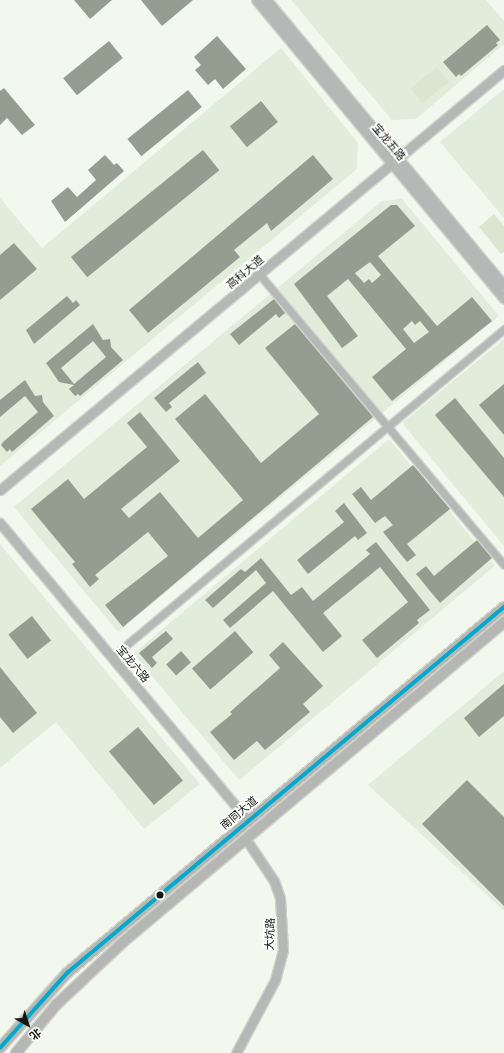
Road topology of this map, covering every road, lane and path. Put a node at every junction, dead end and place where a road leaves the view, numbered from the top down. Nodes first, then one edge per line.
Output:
1 (256, 0) edge
2 (267, 0) edge
3 (504, 70) edge
4 (395, 161) junction
5 (260, 275) junction
6 (504, 285) edge
7 (504, 299) edge
8 (504, 329) edge
9 (387, 425) junction
10 (0, 490) edge
11 (0, 523) edge
12 (504, 564) edge
13 (504, 607) edge
14 (504, 622) edge
15 (112, 657) junction
16 (248, 821) junction
17 (246, 838) junction
18 (0, 1048) edge
19 (16, 1053) edge
20 (236, 1053) edge

1 - 4 street, 宝龙五路
2 - 4 street, 宝龙五路
3 - 4 street, 高科大道
4 - 5 street, 高科大道
4 - 6 street, 宝龙五路
4 - 7 street, 宝龙五路
5 - 9 street
5 - 10 street, 高科大道
8 - 9 street
9 - 12 street
9 - 15 street
11 - 15 street, 宝龙六路
13 - 16 main road, 南同大道
14 - 17 main road
15 - 16 street, 宝龙六路
16 - 18 main road, 南同大道
17 - 19 main road
17 - 20 street, 大坑路

